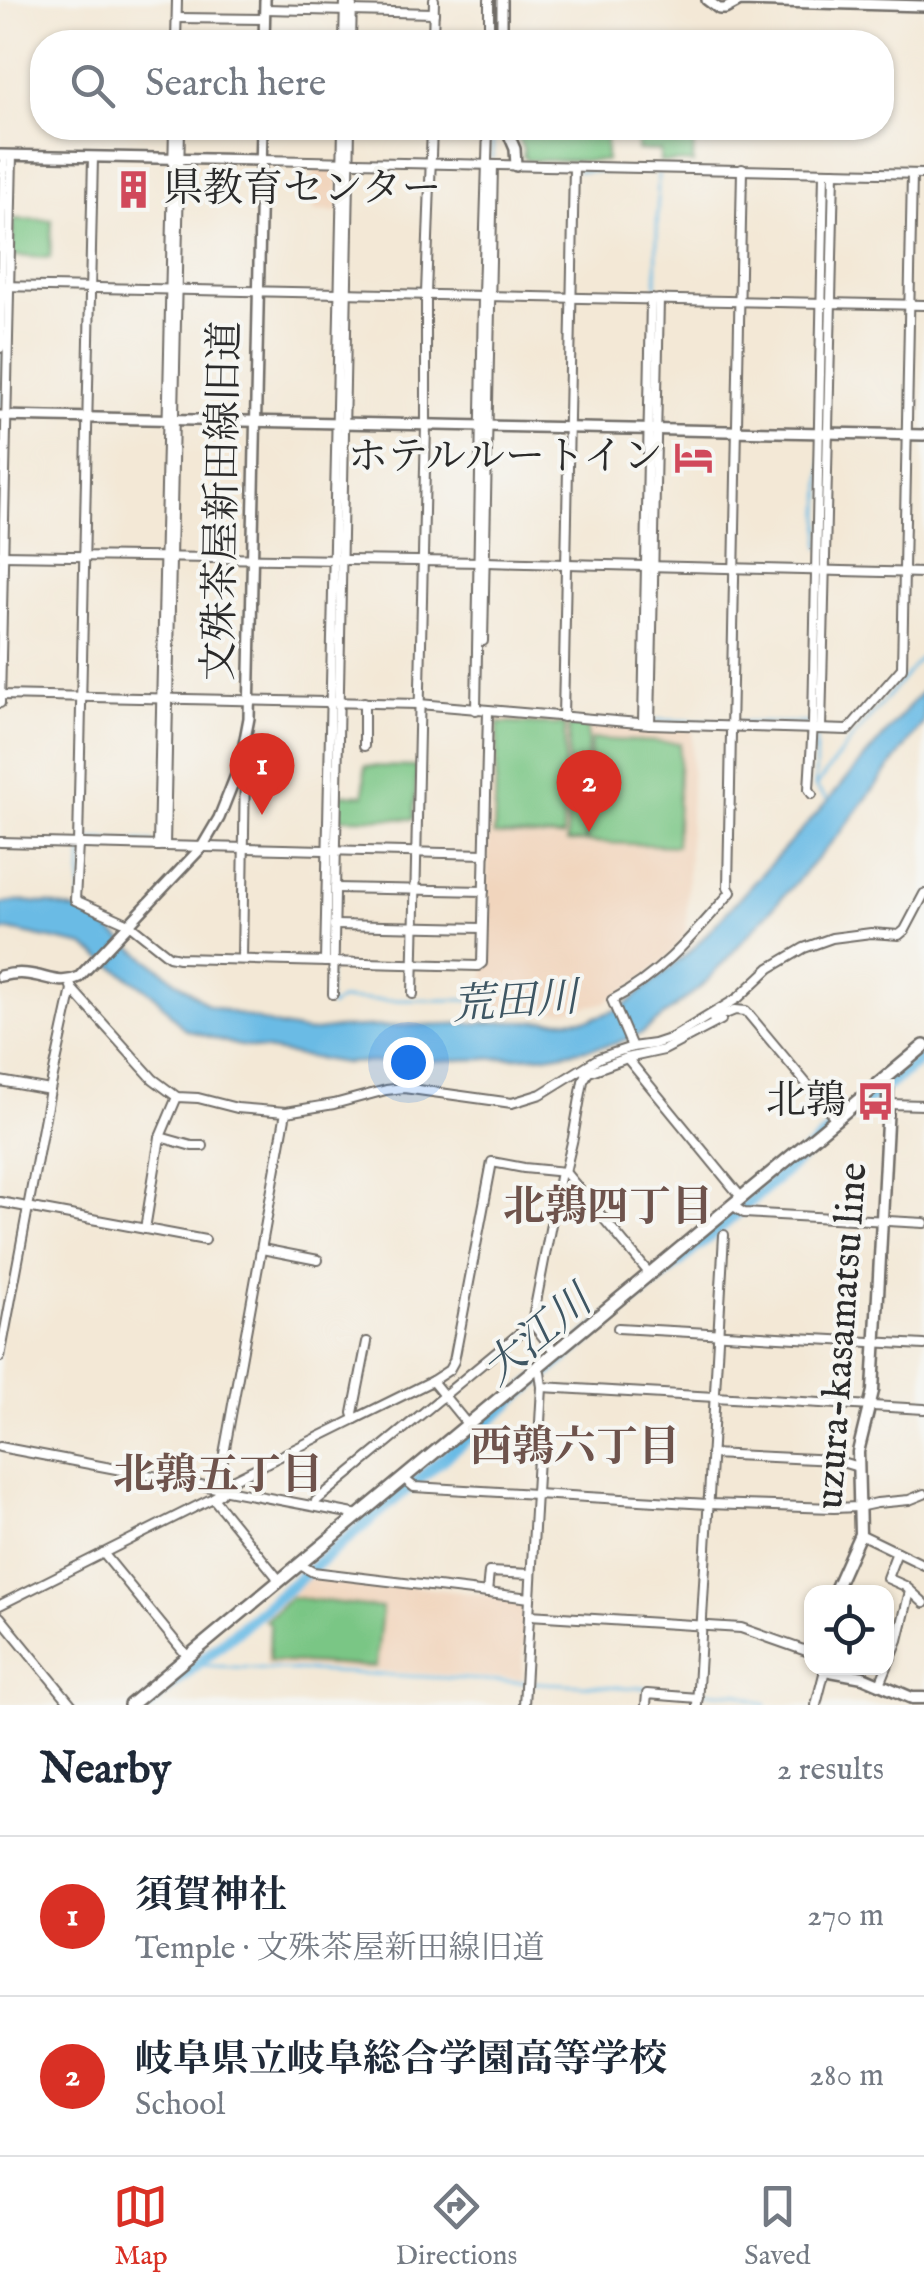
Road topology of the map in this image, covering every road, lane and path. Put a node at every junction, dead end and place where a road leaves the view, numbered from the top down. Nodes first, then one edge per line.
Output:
1 (180, 0) edge
2 (434, 0) edge
3 (489, 0) edge
4 (710, 1) edge
5 (734, 1) edge
6 (504, 2) edge
7 (348, 5) edge
8 (924, 6) edge
9 (265, 9) edge
10 (434, 13) junction
11 (179, 18) junction
12 (179, 30) edge
13 (433, 30) edge
14 (489, 30) edge
15 (503, 30) edge
16 (177, 140) edge
17 (262, 140) edge
18 (347, 140) edge
19 (432, 140) edge
20 (489, 140) edge
21 (511, 140) edge
22 (5, 155) edge
23 (93, 157) junction
24 (176, 158) junction
25 (262, 160) junction
26 (346, 162) junction
27 (431, 164) junction
28 (491, 165) junction
29 (516, 166) junction
30 (574, 167) junction
31 (742, 170) junction
32 (829, 172) junction
33 (912, 174) junction
34 (924, 174) edge
35 (4, 286) edge
36 (90, 288) junction
37 (174, 290) junction
38 (258, 291) junction
39 (343, 293) junction
40 (426, 294) junction
41 (487, 296) junction
42 (570, 297) junction
43 (655, 299) junction
44 (740, 301) junction
45 (826, 303) junction
46 (910, 305) junction
47 (924, 305) edge
48 (0, 348) edge
49 (3, 416) edge
50 (87, 417) junction
51 (171, 419) junction
52 (256, 420) junction
53 (340, 422) junction
54 (426, 424) junction
55 (485, 425) junction
56 (570, 427) junction
57 (653, 429) junction
58 (738, 431) junction
59 (823, 433) junction
60 (907, 434) junction
61 (924, 435) edge
62 (1, 555) edge
63 (84, 556) junction
64 (168, 558) junction
65 (252, 560) junction
66 (338, 561) junction
67 (422, 563) junction
68 (482, 563) junction
69 (567, 566) junction
70 (650, 567) junction
71 (736, 569) junction
72 (821, 571) junction
73 (904, 573) junction
74 (924, 574) edge
75 (81, 697) junction
76 (0, 698) edge
77 (165, 699) junction
78 (250, 700) junction
79 (335, 702) junction
80 (364, 702) junction
81 (419, 704) junction
82 (482, 710) junction
83 (562, 717) junction
84 (646, 724) junction
85 (732, 728) junction
86 (816, 729) junction
87 (364, 746) dead end
88 (240, 765) junction
89 (812, 794) dead end
90 (0, 842) edge
91 (78, 844) junction
92 (161, 846) junction
93 (202, 847) junction
94 (245, 847) junction
95 (332, 850) junction
96 (416, 852) junction
97 (486, 854) junction
98 (335, 888) junction
99 (416, 890) junction
100 (484, 891) junction
101 (924, 894) edge
102 (334, 925) junction
103 (127, 926) junction
104 (415, 926) junction
105 (482, 928) junction
106 (242, 959) junction
107 (330, 962) junction
108 (414, 965) junction
109 (0, 976) edge
110 (71, 985) junction
111 (333, 994) dead end
112 (414, 994) dead end
113 (739, 1010) junction
114 (700, 1024) junction
115 (631, 1043) junction
116 (924, 1046) edge
117 (612, 1053) junction
118 (627, 1058) junction
119 (586, 1073) junction
120 (0, 1081) edge
121 (886, 1084) junction
122 (50, 1090) junction
123 (177, 1097) junction
124 (888, 1104) junction
125 (924, 1106) edge
126 (286, 1112) junction
127 (836, 1119) junction
128 (160, 1137) junction
129 (202, 1146) dead end
130 (562, 1172) junction
131 (0, 1202) edge
132 (738, 1206) junction
133 (28, 1207) junction
134 (882, 1221) junction
135 (924, 1223) edge
136 (145, 1229) junction
137 (724, 1235) dead end
138 (205, 1240) dead end
139 (262, 1249) junction
140 (318, 1260) dead end
141 (649, 1273) junction
142 (3, 1323) edge
143 (532, 1323) junction
144 (618, 1328) dead end
145 (718, 1333) junction
146 (366, 1342) dead end
147 (875, 1342) junction
148 (924, 1345) edge
149 (556, 1352) junction
150 (0, 1357) edge
151 (541, 1376) junction
152 (432, 1381) junction
153 (443, 1395) junction
154 (714, 1397) junction
155 (870, 1406) junction
156 (924, 1408) edge
157 (355, 1419) junction
158 (468, 1425) junction
159 (0, 1447) edge
160 (711, 1454) junction
161 (858, 1467) junction
162 (408, 1483) junction
163 (221, 1488) junction
164 (536, 1494) junction
165 (924, 1494) edge
166 (213, 1498) junction
167 (708, 1504) junction
168 (315, 1506) junction
169 (858, 1507) junction
170 (359, 1516) junction
171 (860, 1534) junction
172 (897, 1552) junction
173 (102, 1554) junction
174 (924, 1565) edge
175 (304, 1568) junction
176 (531, 1574) junction
177 (280, 1581) junction
178 (837, 1585) edge
179 (910, 1590) junction
180 (487, 1593) junction
181 (530, 1598) junction
182 (924, 1602) edge
183 (0, 1605) edge
184 (529, 1616) junction
185 (0, 1617) edge
186 (702, 1625) junction
187 (804, 1649) edge
188 (188, 1658) junction
189 (824, 1675) edge
190 (854, 1675) edge
191 (880, 1684) junction
192 (924, 1698) edge
193 (698, 1701) edge
194 (72, 1705) edge
195 (130, 1705) edge
196 (524, 1705) edge
197 (646, 1705) edge
198 (816, 1705) edge

1 - 11 street
2 - 10 street
3 - 14 street
4 - 5 street
5 - 8 street
6 - 15 street
7 - 9 street
7 - 10 street
9 - 11 street
10 - 13 street
11 - 12 street
16 - 24 street
17 - 25 street, 文殊茶屋新田線旧道
18 - 26 street
19 - 27 street
20 - 28 street
21 - 29 street
22 - 23 street
22 - 35 street
23 - 24 street
23 - 36 street
24 - 25 street
24 - 37 street
25 - 26 street
25 - 38 street, 文殊茶屋新田線旧道
26 - 27 street
26 - 39 street
27 - 28 street
27 - 40 street
28 - 29 street
28 - 41 street
29 - 30 street
30 - 31 street
30 - 42 street
31 - 32 street
31 - 44 street
32 - 33 street
32 - 45 street
33 - 34 street
33 - 46 street
35 - 36 street
35 - 48 street
35 - 49 street
36 - 37 street
36 - 50 street
37 - 38 street
37 - 51 street
38 - 39 street
38 - 52 street, 文殊茶屋新田線旧道
39 - 40 street
39 - 53 street
40 - 41 street
40 - 54 street
41 - 42 street
41 - 55 street
42 - 43 street
42 - 56 street
43 - 44 street
43 - 57 street
44 - 45 street
44 - 58 street
45 - 46 street
45 - 59 street
46 - 47 street
46 - 60 street
49 - 50 street
49 - 62 street
50 - 51 street
50 - 63 street
51 - 52 street
51 - 64 street
52 - 53 street
52 - 65 street, 文殊茶屋新田線旧道
53 - 54 street
53 - 66 street
54 - 55 street
54 - 67 street
55 - 56 street
55 - 68 street
56 - 57 street
56 - 69 street
57 - 58 street
57 - 70 street
58 - 59 street
58 - 71 street
59 - 60 street
59 - 72 street
60 - 61 street
60 - 73 street
62 - 63 street
62 - 76 street
63 - 64 street
63 - 75 street
64 - 65 street
64 - 77 street
65 - 66 street
65 - 78 street, 文殊茶屋新田線旧道
66 - 67 street
66 - 79 street
67 - 68 street
67 - 81 street
68 - 69 street
68 - 82 street
69 - 70 street
69 - 83 street
70 - 71 street
70 - 84 street
71 - 72 street
71 - 85 street
72 - 73 street
72 - 86 street
73 - 74 street
73 - 86 street
75 - 76 street
75 - 77 street
75 - 91 street
77 - 78 street
77 - 92 street
78 - 79 street
78 - 88 street, 文殊茶屋新田線旧道
79 - 80 street
79 - 95 street
80 - 81 street
80 - 87 street
81 - 82 street
81 - 96 street
82 - 83 street
82 - 97 street
83 - 84 street
84 - 85 street
85 - 86 street
85 - 115 street
86 - 89 street
88 - 93 street, 文殊茶屋新田線旧道
88 - 94 street
90 - 91 street
91 - 92 street
91 - 103 street
92 - 93 street
93 - 94 street
93 - 103 street, 文殊茶屋新田線旧道
94 - 95 street
94 - 106 street
95 - 96 street
95 - 98 street
95 - 107 street
96 - 97 street
96 - 99 street
97 - 100 street
98 - 99 street
98 - 102 street
99 - 100 street
99 - 104 street
100 - 105 street
101 - 114 street
102 - 104 street
102 - 107 street
103 - 106 street
103 - 110 street, 文殊茶屋新田線旧道
104 - 105 street
104 - 108 street
105 - 108 street
106 - 107 street
107 - 108 street
107 - 111 street
108 - 112 street
109 - 110 street
110 - 122 street
110 - 123 street
113 - 114 street
113 - 118 street
113 - 127 street
114 - 115 street
115 - 117 street
116 - 121 main road
117 - 119 street
117 - 126 street
118 - 119 street
118 - 132 street
119 - 130 street
120 - 122 street
121 - 124 main road, uzura-kasamatsu line
121 - 127 main road
122 - 133 street
123 - 126 street
123 - 128 street
124 - 125 street
124 - 134 main road, uzura-kasamatsu line
126 - 139 street
127 - 132 main road
128 - 129 street
128 - 136 street
130 - 141 street
130 - 143 street
130 - 152 street
131 - 133 street
132 - 134 street
132 - 141 main road
133 - 136 street
133 - 142 street
134 - 135 street
134 - 147 main road, uzura-kasamatsu line
136 - 138 street
137 - 145 street
139 - 140 street
139 - 163 street
141 - 149 main road
142 - 150 street
143 - 149 street
143 - 153 street
144 - 145 street
145 - 147 street
145 - 154 street
146 - 157 street
147 - 148 street
147 - 155 main road, uzura-kasamatsu line
149 - 151 main road
151 - 154 street
151 - 158 main road
151 - 164 street
152 - 153 street
152 - 157 street
153 - 158 street
153 - 168 street
154 - 155 street
154 - 160 street
155 - 156 street
155 - 161 main road, uzura-kasamatsu line
157 - 163 street
158 - 162 main road
159 - 163 street
160 - 161 street
160 - 167 street
161 - 169 main road, uzura-kasamatsu line
162 - 164 street
162 - 170 main road
163 - 166 street
163 - 168 street
164 - 167 street
164 - 176 street
165 - 169 street
166 - 173 street
166 - 177 street
167 - 169 street
167 - 186 street
168 - 170 street
169 - 171 main road, uzura-kasamatsu line
170 - 175 main road
171 - 172 street
171 - 178 main road, uzura-kasamatsu line
172 - 174 street
172 - 179 street
173 - 183 street
173 - 188 street
175 - 177 main road
175 - 180 street
176 - 180 street
176 - 181 street
177 - 188 main road
179 - 182 street
179 - 191 street
180 - 181 street
181 - 184 street
184 - 186 street
184 - 196 street
185 - 194 street
186 - 187 street
186 - 193 street
188 - 195 main road
189 - 198 street
190 - 191 main road
191 - 192 main road
193 - 197 street

